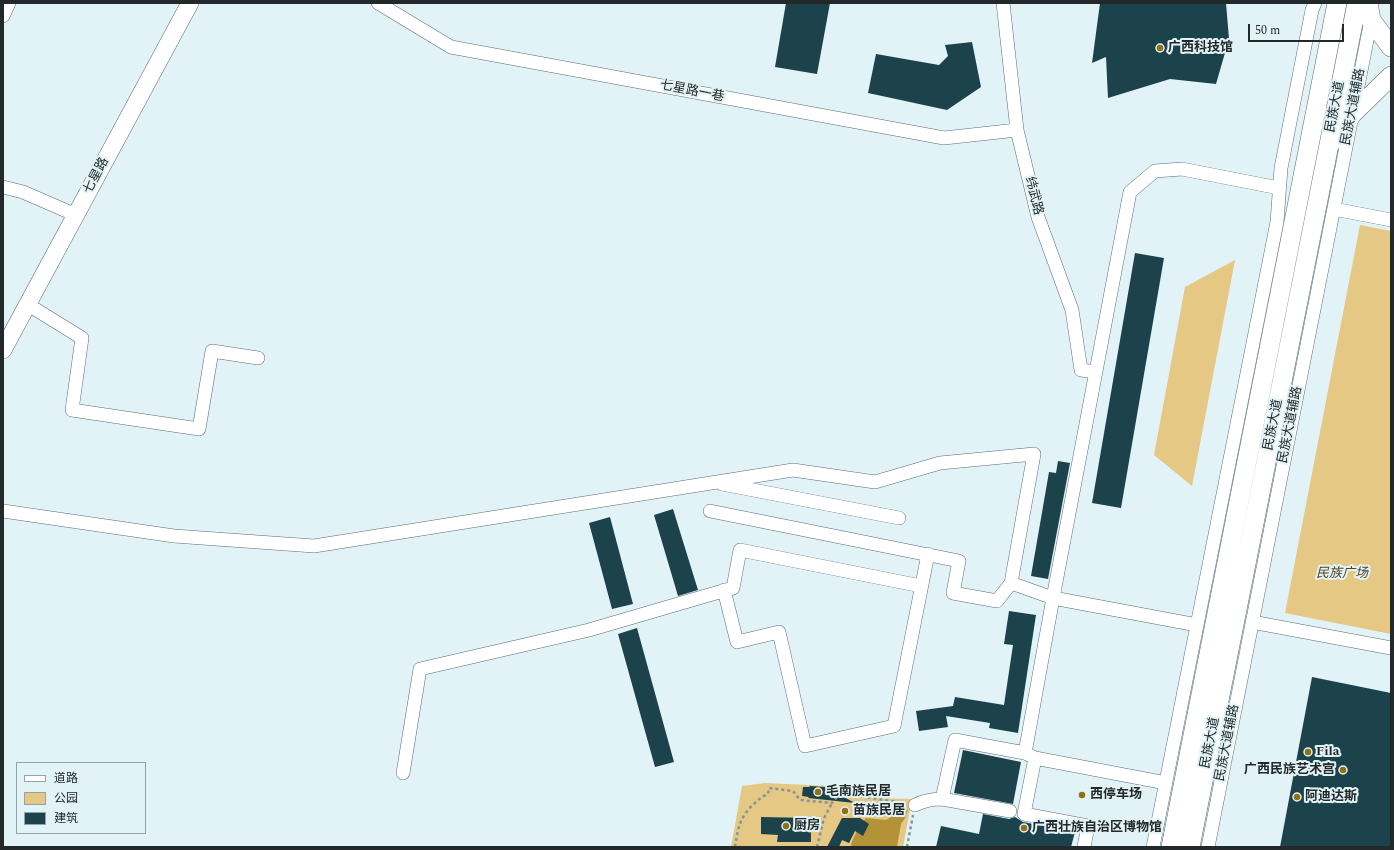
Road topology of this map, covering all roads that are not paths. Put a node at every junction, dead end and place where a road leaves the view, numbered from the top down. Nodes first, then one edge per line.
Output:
1 (10, 3) edge
2 (190, 3) edge
3 (378, 3) edge
4 (1003, 3) edge
5 (1315, 3) edge
6 (1337, 3) edge
7 (1357, 3) edge
8 (1371, 9) edge
9 (3, 16) edge
10 (1391, 47) edge
11 (1391, 76) edge
12 (1353, 113) junction
13 (1016, 130) junction
14 (1328, 147) junction
15 (1280, 188) junction
16 (4, 190) edge
17 (1334, 209) junction
18 (76, 215) junction
19 (1391, 220) edge
20 (28, 304) junction
21 (3, 350) edge
22 (258, 358) dead end
23 (1096, 372) junction
24 (712, 482) junction
25 (3, 511) edge
26 (710, 511) dead end
27 (899, 518) dead end
28 (928, 554) junction
29 (1011, 583) junction
30 (921, 586) junction
31 (724, 590) junction
32 (1053, 598) junction
33 (1252, 622) junction
34 (1197, 625) junction
35 (1391, 648) edge
36 (1030, 756) junction
37 (403, 773) dead end
38 (1166, 783) junction
39 (942, 799) junction
40 (915, 805) road end
41 (1010, 811) dead end
42 (1084, 847) edge
43 (1153, 847) edge
44 (1171, 847) edge
45 (1190, 847) edge
46 (1208, 847) edge

1 - 9 street
2 - 18 main road, 七星路
3 - 13 street, 七星路一巷
4 - 13 street, 纬武路
5 - 15 street
6 - 44 highway, 民族大道
7 - 14 highway, 民族大道
8 - 10 highway
8 - 12 street, 民族大道辅路
11 - 12 highway
12 - 14 highway
12 - 17 street, 民族大道辅路
13 - 23 street, 纬武路
14 - 45 highway, 民族大道
15 - 23 street
15 - 34 street
16 - 18 street
17 - 19 street
17 - 33 street, 民族大道辅路
18 - 20 main road, 七星路
20 - 21 main road, 七星路
20 - 22 street
23 - 32 street
24 - 25 street
24 - 27 street
24 - 29 street
26 - 28 street
28 - 29 street
28 - 30 street
29 - 32 street
30 - 31 street
30 - 31 street
31 - 37 street
32 - 34 street
32 - 36 street
33 - 35 street
33 - 46 street, 民族大道辅路
34 - 38 street
36 - 38 street
36 - 39 street
36 - 42 street
38 - 43 street
39 - 40 street
39 - 41 street

